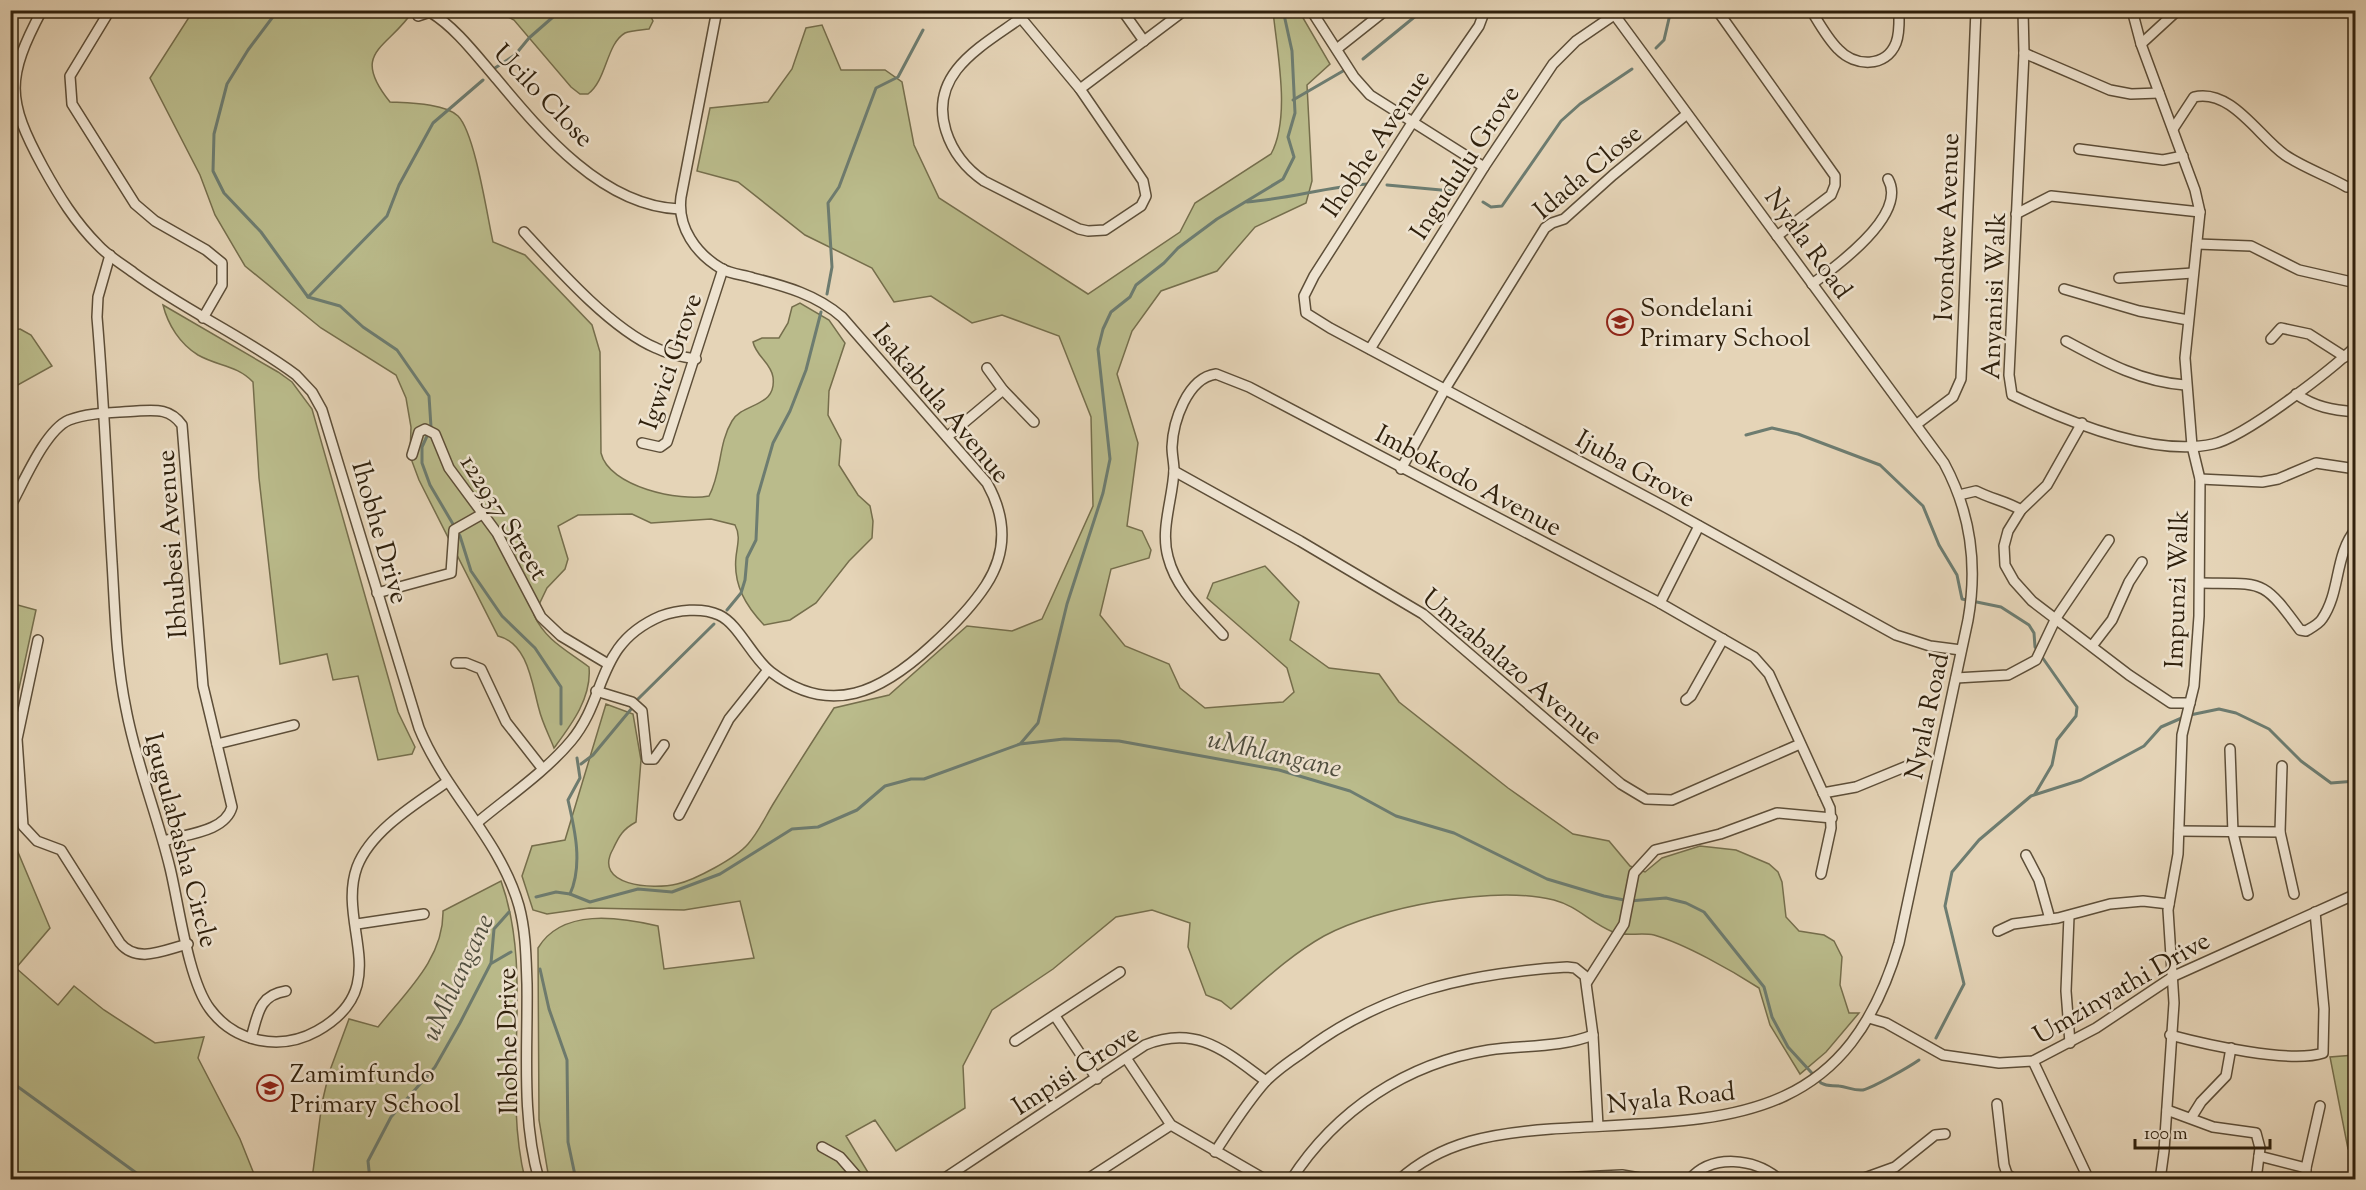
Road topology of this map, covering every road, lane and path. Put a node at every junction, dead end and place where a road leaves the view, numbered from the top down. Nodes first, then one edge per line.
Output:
1 (42, 10) edge
2 (110, 10) edge
3 (717, 10) edge
4 (1122, 10) edge
5 (1185, 10) edge
6 (1311, 10) edge
7 (1386, 10) edge
8 (1485, 10) edge
9 (1717, 10) edge
10 (1811, 10) edge
11 (1899, 10) edge
12 (1976, 10) edge
13 (2023, 10) edge
14 (2132, 10) edge
15 (2178, 10) edge
16 (1612, 13) edge
17 (1021, 14) edge
18 (418, 16) dead end
19 (1144, 41) junction
20 (2141, 44) junction
21 (1338, 48) junction
22 (2024, 53) junction
23 (1080, 89) junction
24 (2159, 93) junction
25 (10, 99) edge
26 (18, 110) junction
27 (1687, 114) junction
28 (1412, 123) junction
29 (2173, 129) junction
30 (2079, 149) dead end
31 (2183, 156) junction
32 (1484, 167) junction
33 (1888, 179) dead end
34 (2355, 187) edge
35 (679, 209) junction
36 (2200, 212) junction
37 (2016, 214) junction
38 (524, 232) dead end
39 (1777, 236) junction
40 (2197, 244) junction
41 (110, 255) junction
42 (723, 269) junction
43 (2193, 273) junction
44 (2119, 278) dead end
45 (2355, 283) edge
46 (1812, 284) junction
47 (2064, 289) dead end
48 (1303, 301) joint
49 (203, 318) junction
50 (2187, 320) junction
51 (2271, 339) dead end
52 (2066, 341) dead end
53 (2355, 346) edge
54 (1370, 349) junction
55 (2344, 357) junction
56 (696, 359) junction
57 (987, 368) dead end
58 (2185, 385) junction
59 (1445, 389) junction
60 (1003, 390) junction
61 (2296, 394) junction
62 (2355, 412) edge
63 (103, 413) junction
64 (1034, 422) dead end
65 (2082, 423) junction
66 (1917, 424) junction
67 (947, 437) junction
68 (642, 443) dead end
69 (2192, 446) junction
70 (412, 454) dead end
71 (1401, 469) junction
72 (2355, 469) edge
73 (1174, 471) junction
74 (2200, 479) junction
75 (1959, 495) junction
76 (10, 507) edge
77 (2021, 510) junction
78 (484, 513) junction
79 (1699, 526) junction
80 (2355, 529) edge
81 (2109, 540) dead end
82 (2142, 562) dead end
83 (2200, 583) junction
84 (377, 593) junction
85 (1660, 603) junction
86 (2056, 618) junction
87 (1223, 635) dead end
88 (1723, 639) junction
89 (38, 640) dead end
90 (2092, 646) junction
91 (1961, 650) junction
92 (456, 663) dead end
93 (608, 664) junction
94 (768, 670) junction
95 (1956, 678) junction
96 (596, 691) junction
97 (1686, 700) dead end
98 (2190, 704) junction
99 (294, 725) dead end
100 (217, 744) junction
101 (1800, 744) junction
102 (664, 745) dead end
103 (2230, 749) dead end
104 (1912, 764) dead end
105 (2282, 766) dead end
106 (542, 768) junction
107 (447, 782) junction
108 (1823, 792) junction
109 (679, 815) dead end
110 (1832, 818) junction
111 (478, 822) junction
112 (2179, 831) junction
113 (2280, 832) junction
114 (2233, 833) junction
115 (164, 841) junction
116 (2026, 855) dead end
117 (1821, 874) dead end
118 (2294, 894) dead end
119 (2355, 894) edge
120 (2248, 895) dead end
121 (2169, 904) junction
122 (2315, 912) junction
123 (424, 914) dead end
124 (2069, 916) junction
125 (2050, 919) junction
126 (357, 924) junction
127 (1998, 931) dead end
128 (188, 945) junction
129 (1120, 972) dead end
130 (2174, 976) junction
131 (1587, 982) junction
132 (286, 991) dead end
133 (1055, 1016) junction
134 (1869, 1018) junction
135 (1593, 1035) junction
136 (2170, 1035) junction
137 (251, 1038) junction
138 (1014, 1041) dead end
139 (2070, 1044) junction
140 (2230, 1048) junction
141 (1126, 1058) junction
142 (2033, 1061) junction
143 (1097, 1079) junction
144 (1266, 1081) junction
145 (1997, 1104) dead end
146 (2320, 1106) dead end
147 (2167, 1110) junction
148 (2191, 1118) junction
149 (1171, 1125) junction
150 (1598, 1126) junction
151 (1945, 1134) dead end
152 (822, 1147) dead end
153 (1215, 1152) junction
154 (2259, 1156) junction
155 (2306, 1168) junction
156 (1601, 1177) edge
157 (538, 1179) edge
158 (860, 1179) edge
159 (942, 1179) edge
160 (1086, 1179) edge
161 (1266, 1179) edge
162 (1291, 1179) edge
163 (1399, 1179) edge
164 (1511, 1179) edge
165 (1652, 1179) edge
166 (1689, 1179) edge
167 (1780, 1179) edge
168 (1859, 1179) edge
169 (2015, 1179) edge
170 (2089, 1179) edge
171 (2160, 1179) edge
172 (2256, 1179) edge
173 (2306, 1179) edge

1 - 26 street, Ihobhe Drive
2 - 49 street
3 - 35 street
4 - 19 street
5 - 19 street
6 - 21 street
7 - 21 street
8 - 28 street, Ihobhe Avenue
9 - 39 street
10 - 11 street
12 - 66 street, Ivondwe Avenue
13 - 22 street, Anyanisi Walk
14 - 20 street, Impunzi Walk
15 - 20 street
16 - 27 street, Nyala Road
16 - 32 street, Ingudulu Grove
17 - 23 street
17 - 23 street
18 - 35 street, Ucilo Close
19 - 23 street
20 - 24 street, Impunzi Walk
21 - 28 street
22 - 24 street
22 - 37 street, Anyanisi Walk
24 - 29 street, Impunzi Walk
25 - 26 street
26 - 41 street, Ihobhe Drive
27 - 39 street, Nyala Road
27 - 59 street, Idada Close
28 - 32 street
28 - 48 street, Ihobhe Avenue
29 - 31 street, Impunzi Walk
29 - 34 street
30 - 31 street
31 - 36 street, Impunzi Walk
32 - 54 street, Ingudulu Grove
33 - 46 street
35 - 42 street, Isakabula Avenue
36 - 37 street
36 - 40 street, Impunzi Walk
37 - 65 street, Anyanisi Walk
38 - 56 street
39 - 46 street, Nyala Road
40 - 43 street, Impunzi Walk
40 - 45 street
41 - 49 street, Ihobhe Drive
41 - 63 street, Igugulabasha Circle
42 - 56 street, Igwici Grove
42 - 67 street, Isakabula Avenue
43 - 44 street
43 - 50 street, Impunzi Walk
46 - 66 street, Nyala Road
47 - 50 street
48 - 54 street, Ijuba Grove
49 - 84 street, Ihobhe Drive
50 - 58 street, Impunzi Walk
51 - 55 street
52 - 58 street
53 - 55 street, Anyanisi Walk
54 - 59 street, Ijuba Grove
55 - 61 street, Anyanisi Walk
56 - 68 street, Igwici Grove
57 - 60 street
58 - 69 street, Impunzi Walk
59 - 71 street, Idada Close
59 - 79 street, Ijuba Grove
60 - 64 street
60 - 67 street
61 - 62 street
61 - 69 street, Anyanisi Walk
63 - 76 street, Ibhubesi Avenue
63 - 100 street, Ibhubesi Avenue
63 - 115 street, Igugulabasha Circle
65 - 69 street, Anyanisi Walk
65 - 77 street
66 - 75 street, Nyala Road
67 - 94 street, Isakabula Avenue
69 - 74 street, Impunzi Walk
70 - 78 street, 122937 Street
71 - 73 street, Imbokodo Avenue
71 - 85 street, Imbokodo Avenue
72 - 74 street
73 - 87 street, Imbokodo Avenue
73 - 101 street, Umzabalazo Avenue
74 - 83 street, Impunzi Walk
75 - 77 street
75 - 91 street, Nyala Road
77 - 86 street
78 - 84 street
78 - 93 street, 122937 Street
79 - 85 street
79 - 91 street, Ijuba Grove
80 - 83 street
81 - 86 street
82 - 90 street
83 - 98 street, Impunzi Walk
84 - 107 street, Ihobhe Drive
85 - 88 street, Imbokodo Avenue
86 - 90 street
86 - 95 street
88 - 97 street
88 - 101 street, Imbokodo Avenue
89 - 128 street
90 - 98 street
91 - 95 street, Nyala Road
92 - 106 street
93 - 94 street, Isakabula Avenue
93 - 96 street, Isakabula Avenue
94 - 109 street
95 - 134 street, Nyala Road
96 - 102 street
96 - 106 street, Isakabula Avenue
98 - 112 street, Impunzi Walk
99 - 100 street
100 - 115 street, Ibhubesi Avenue
101 - 108 street, Imbokodo Avenue
103 - 114 street
104 - 108 street
105 - 113 street
106 - 111 street, Isakabula Avenue
107 - 111 street, Ihobhe Drive
107 - 126 street, Igugulabasha Circle
108 - 110 street, Imbokodo Avenue
110 - 117 street
110 - 131 street
111 - 157 street, Ihobhe Drive
112 - 114 street
112 - 121 street, Impunzi Walk
113 - 114 street
113 - 118 street
114 - 120 street
115 - 128 street, Igugulabasha Circle
116 - 125 street
119 - 122 street, Umzinyathi Drive
121 - 124 street
121 - 130 street, Impunzi Walk
122 - 130 street, Umzinyathi Drive
122 - 140 street
123 - 126 street
124 - 125 street
124 - 139 street
125 - 127 street
126 - 137 street, Igugulabasha Circle
128 - 137 street, Igugulabasha Circle
129 - 133 street
130 - 136 street, Impunzi Walk
130 - 139 street, Umzinyathi Drive
131 - 135 street
131 - 144 street
132 - 137 street
133 - 138 street
133 - 143 street
134 - 142 street, Umzinyathi Drive
134 - 150 street, Nyala Road
135 - 150 street
135 - 162 street
136 - 140 street
136 - 147 street, Impunzi Walk
139 - 142 street, Umzinyathi Drive
140 - 148 street
141 - 143 street, Impisi Grove
141 - 144 street, Impisi Grove
141 - 149 street
142 - 170 street
143 - 159 street, Impisi Grove
144 - 153 street
145 - 169 street
146 - 155 street
147 - 148 street
147 - 171 street, Impunzi Walk
148 - 154 street
149 - 153 street
149 - 160 street
150 - 163 street, Nyala Road
151 - 168 street
152 - 158 street
153 - 161 street
154 - 155 street
154 - 172 street
155 - 173 street
156 - 164 street
156 - 165 street
166 - 167 street

